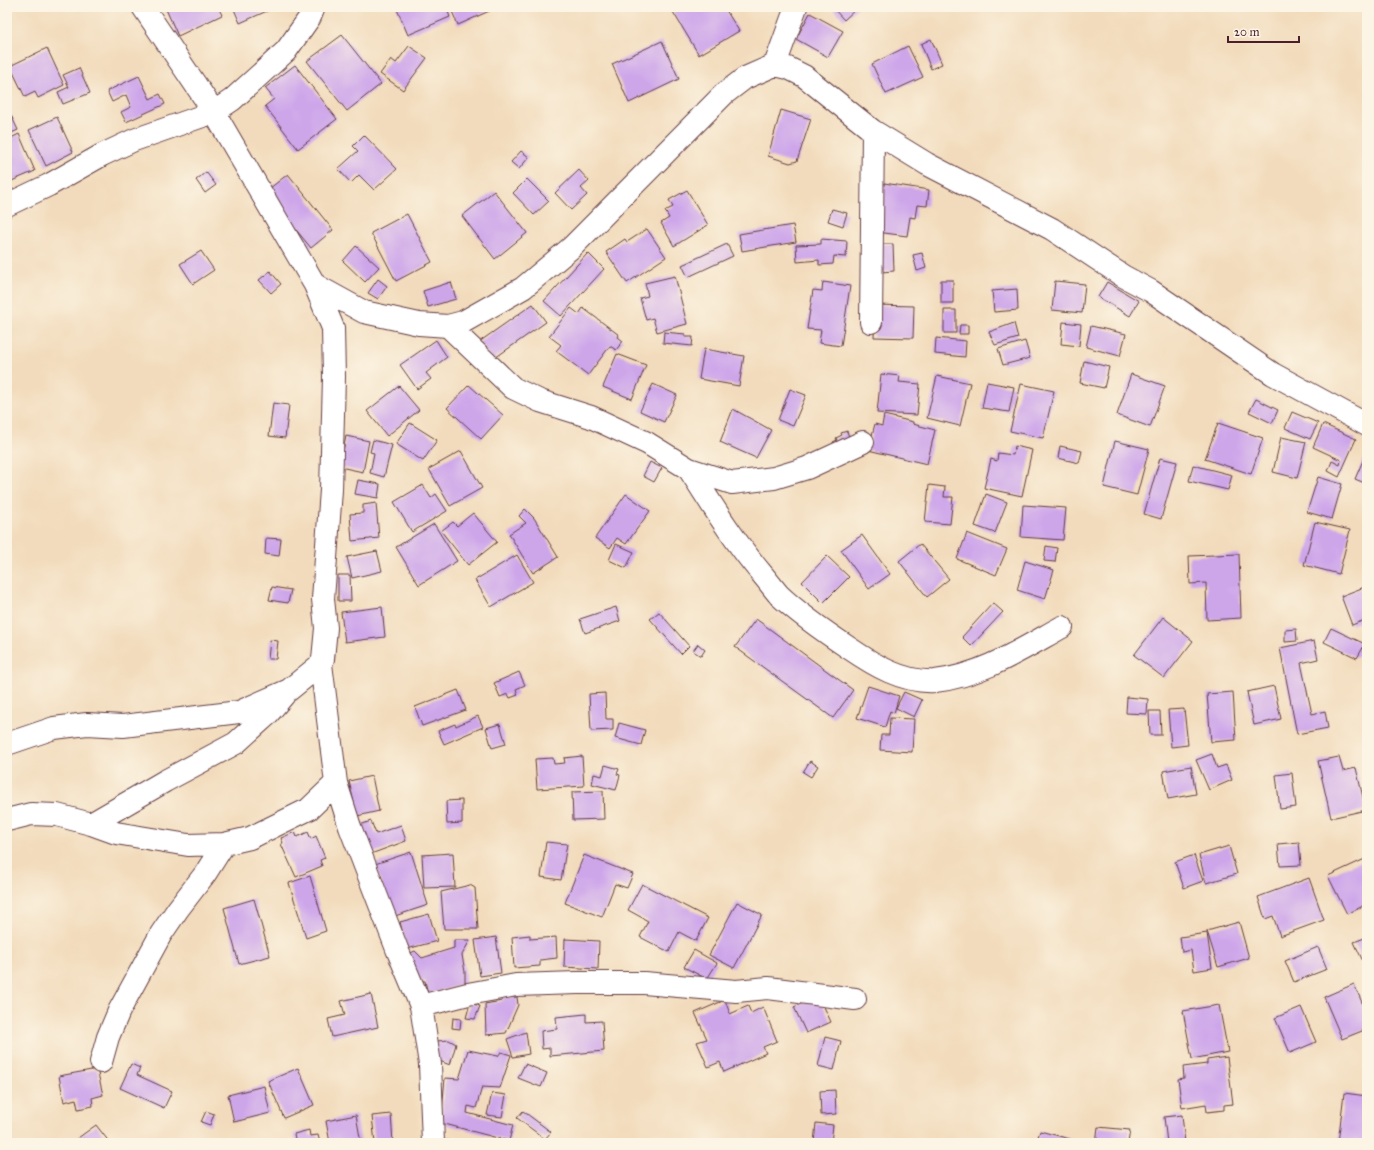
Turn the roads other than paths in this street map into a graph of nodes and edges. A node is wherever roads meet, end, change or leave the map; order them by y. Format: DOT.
graph roads {
  1 [pos="143,7"];
  2 [pos="314,7"];
  3 [pos="796,7"];
  4 [pos="775,65"];
  5 [pos="214,112"];
  6 [pos="873,131"];
  7 [pos="7,205"];
  8 [pos="315,285"];
  9 [pos="871,322"];
  10 [pos="448,326"];
  11 [pos="1367,425"];
  12 [pos="863,442"];
  13 [pos="690,469"];
  14 [pos="1062,627"];
  15 [pos="321,664"];
  16 [pos="289,690"];
  17 [pos="7,744"];
  18 [pos="336,782"];
  19 [pos="7,820"];
  20 [pos="91,824"];
  21 [pos="224,844"];
  22 [pos="855,999"];
  23 [pos="421,1006"];
  24 [pos="101,1062"];
  25 [pos="433,1143"];
  1 -- 5 [label="street"];
  2 -- 5 [label="street"];
  3 -- 4 [label="street"];
  4 -- 6 [label="street"];
  4 -- 10 [label="street"];
  5 -- 7 [label="street"];
  5 -- 8 [label="street"];
  6 -- 9 [label="street"];
  6 -- 11 [label="street"];
  8 -- 10 [label="street"];
  8 -- 15 [label="street"];
  10 -- 13 [label="street"];
  12 -- 13 [label="street"];
  13 -- 14 [label="street"];
  15 -- 16 [label="street"];
  15 -- 18 [label="street"];
  16 -- 17 [label="street"];
  16 -- 20 [label="street"];
  18 -- 21 [label="street"];
  18 -- 23 [label="street"];
  19 -- 20 [label="street"];
  20 -- 21 [label="street"];
  21 -- 24 [label="street"];
  22 -- 23 [label="street"];
  23 -- 25 [label="street"];
}
